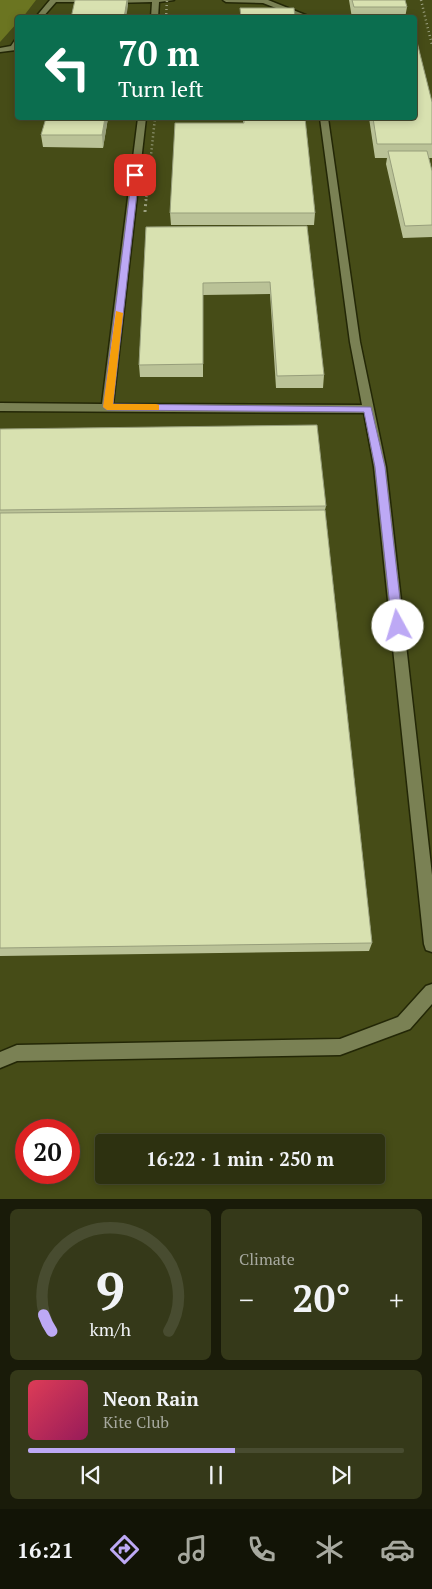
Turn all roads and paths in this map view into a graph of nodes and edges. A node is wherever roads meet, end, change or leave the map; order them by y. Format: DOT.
graph roads {
  1 [pos="55,0"];
  2 [pos="170,0"];
  3 [pos="226,0"];
  4 [pos="156,1"];
  5 [pos="41,15"];
  6 [pos="154,15"];
  7 [pos="302,15"];
  8 [pos="15,46"];
  9 [pos="0,50"];
  10 [pos="142,120"];
  11 [pos="324,120"];
  12 [pos="0,407"];
  13 [pos="107,407"];
  14 [pos="368,409"];
  15 [pos="432,944"];
  16 [pos="432,992"];
  17 [pos="0,1060"];
  1 -- 4 [label="lane"];
  1 -- 5 [label="lane"];
  2 -- 4 [label="lane"];
  3 -- 7 [label="lane"];
  4 -- 6 [label="lane"];
  8 -- 9 [label="lane"];
  10 -- 13 [label="lane"];
  11 -- 14 [label="lane"];
  12 -- 13 [label="lane"];
  13 -- 14 [label="lane"];
  14 -- 15 [label="lane"];
  16 -- 17 [label="lane"];
}
